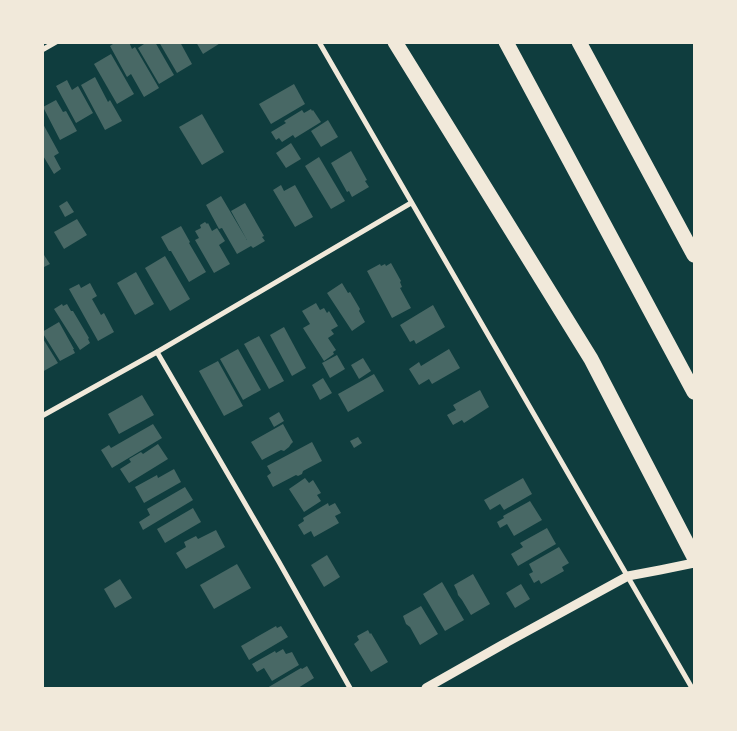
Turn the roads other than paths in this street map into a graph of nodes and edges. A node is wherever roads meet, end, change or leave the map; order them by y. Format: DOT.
graph roads {
  1 [pos="56,42"];
  2 [pos="319,42"];
  3 [pos="395,42"];
  4 [pos="506,42"];
  5 [pos="579,42"];
  6 [pos="42,50"];
  7 [pos="411,203"];
  8 [pos="694,255"];
  9 [pos="157,352"];
  10 [pos="694,392"];
  11 [pos="42,416"];
  12 [pos="694,557"];
  13 [pos="694,563"];
  14 [pos="628,576"];
  15 [pos="350,688"];
  16 [pos="426,688"];
  17 [pos="692,688"];
  1 -- 6 [label="street"];
  2 -- 7 [label="street"];
  3 -- 12 [label="highway"];
  4 -- 10 [label="highway"];
  5 -- 8 [label="highway"];
  7 -- 9 [label="street"];
  7 -- 14 [label="street"];
  9 -- 11 [label="street"];
  9 -- 15 [label="street"];
  13 -- 14 [label="street"];
  14 -- 16 [label="street"];
  14 -- 17 [label="street"];
}
